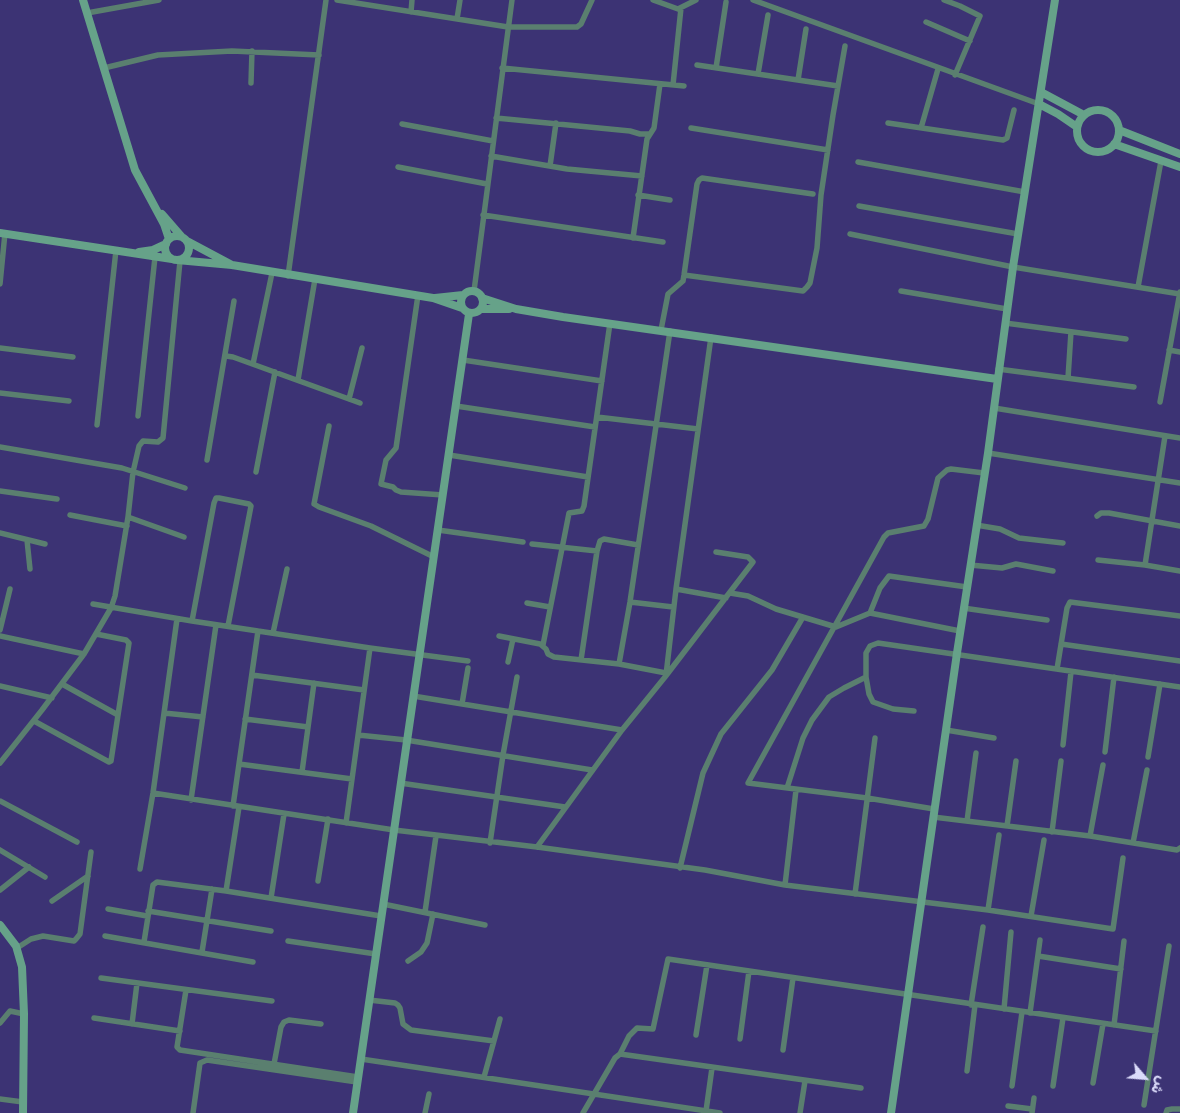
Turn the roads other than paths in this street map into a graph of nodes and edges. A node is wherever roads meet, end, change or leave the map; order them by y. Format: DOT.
graph roads {
  1 [pos="83,0"];
  2 [pos="159,0"];
  3 [pos="326,0"];
  4 [pos="337,0"];
  5 [pos="412,0"];
  6 [pos="460,0"];
  7 [pos="512,0"];
  8 [pos="592,0"];
  9 [pos="653,0"];
  10 [pos="696,0"];
  11 [pos="753,0"];
  12 [pos="944,0"];
  13 [pos="1055,0"];
  14 [pos="133,2"];
  15 [pos="726,2"];
  16 [pos="681,8"];
  17 [pos="411,12"];
  18 [pos="87,13"];
  19 [pos="768,15"];
  20 [pos="457,19"];
  21 [pos="926,22"];
  22 [pos="508,27"];
  23 [pos="806,30"];
  24 [pos="970,41"];
  25 [pos="845,46"];
  26 [pos="252,51"];
  27 [pos="319,55"];
  28 [pos="697,65"];
  29 [pos="104,68"];
  30 [pos="502,68"];
  31 [pos="716,68"];
  32 [pos="938,69"];
  33 [pos="758,74"];
  34 [pos="955,75"];
  35 [pos="798,80"];
  36 [pos="251,83"];
  37 [pos="660,84"];
  38 [pos="673,85"];
  39 [pos="684,86"];
  40 [pos="838,86"];
  41 [pos="1040,92"];
  42 [pos="1039,104"];
  43 [pos="1014,110"];
  44 [pos="1084,115"];
  45 [pos="496,118"];
  46 [pos="888,123"];
  47 [pos="402,124"];
  48 [pos="556,124"];
  49 [pos="1077,127"];
  50 [pos="691,128"];
  51 [pos="921,128"];
  52 [pos="1119,130"];
  53 [pos="650,134"];
  54 [pos="493,141"];
  55 [pos="1114,144"];
  56 [pos="828,150"];
  57 [pos="1180,154"];
  58 [pos="491,156"];
  59 [pos="1162,161"];
  60 [pos="858,162"];
  61 [pos="398,166"];
  62 [pos="550,166"];
  63 [pos="1180,167"];
  64 [pos="642,176"];
  65 [pos="487,184"];
  66 [pos="1025,192"];
  67 [pos="813,194"];
  68 [pos="638,195"];
  69 [pos="670,200"];
  70 [pos="154,205"];
  71 [pos="859,206"];
  72 [pos="483,214"];
  73 [pos="2,233"];
  74 [pos="850,234"];
  75 [pos="1018,234"];
  76 [pos="633,238"];
  77 [pos="185,239"];
  78 [pos="167,242"];
  79 [pos="663,242"];
  80 [pos="116,250"];
  81 [pos="129,253"];
  82 [pos="155,257"];
  83 [pos="176,260"];
  84 [pos="232,266"];
  85 [pos="1013,267"];
  86 [pos="272,273"];
  87 [pos="288,276"];
  88 [pos="684,276"];
  89 [pos="316,279"];
  90 [pos="0,284"];
  91 [pos="1138,287"];
  92 [pos="474,291"];
  93 [pos="901,291"];
  94 [pos="1180,292"];
  95 [pos="418,295"];
  96 [pos="463,295"];
  97 [pos="433,298"];
  98 [pos="482,298"];
  99 [pos="234,301"];
  100 [pos="462,308"];
  101 [pos="481,309"];
  102 [pos="516,309"];
  103 [pos="1007,309"];
  104 [pos="470,314"];
  105 [pos="610,323"];
  106 [pos="1005,323"];
  107 [pos="661,330"];
  108 [pos="670,331"];
  109 [pos="1071,332"];
  110 [pos="711,338"];
  111 [pos="1126,339"];
  112 [pos="0,348"];
  113 [pos="362,348"];
  114 [pos="1169,350"];
  115 [pos="1180,352"];
  116 [pos="226,356"];
  117 [pos="73,357"];
  118 [pos="463,360"];
  119 [pos="253,364"];
  120 [pos="998,369"];
  121 [pos="275,372"];
  122 [pos="1068,378"];
  123 [pos="997,379"];
  124 [pos="298,380"];
  125 [pos="602,380"];
  126 [pos="1134,387"];
  127 [pos="0,393"];
  128 [pos="349,399"];
  129 [pos="69,401"];
  130 [pos="1160,402"];
  131 [pos="360,403"];
  132 [pos="456,406"];
  133 [pos="994,408"];
  134 [pos="138,416"];
  135 [pos="597,417"];
  136 [pos="656,424"];
  137 [pos="97,425"];
  138 [pos="330,426"];
  139 [pos="595,427"];
  140 [pos="698,429"];
  141 [pos="1165,436"];
  142 [pos="1180,438"];
  143 [pos="0,447"];
  144 [pos="988,452"];
  145 [pos="449,455"];
  146 [pos="207,460"];
  147 [pos="133,472"];
  148 [pos="256,472"];
  149 [pos="984,472"];
  150 [pos="588,477"];
  151 [pos="1158,480"];
  152 [pos="1180,483"];
  153 [pos="185,488"];
  154 [pos="0,491"];
  155 [pos="443,495"];
  156 [pos="57,499"];
  157 [pos="70,515"];
  158 [pos="1097,516"];
  159 [pos="128,517"];
  160 [pos="1152,521"];
  161 [pos="976,525"];
  162 [pos="126,526"];
  163 [pos="1180,526"];
  164 [pos="438,530"];
  165 [pos="0,533"];
  166 [pos="184,537"];
  167 [pos="28,540"];
  168 [pos="524,542"];
  169 [pos="44,544"];
  170 [pos="532,544"];
  171 [pos="1063,544"];
  172 [pos="638,545"];
  173 [pos="562,548"];
  174 [pos="597,551"];
  175 [pos="716,552"];
  176 [pos="434,556"];
  177 [pos="1098,560"];
  178 [pos="970,565"];
  179 [pos="1145,565"];
  180 [pos="30,569"];
  181 [pos="287,569"];
  182 [pos="1053,570"];
  183 [pos="1180,571"];
  184 [pos="967,587"];
  185 [pos="10,589"];
  186 [pos="676,589"];
  187 [pos="728,595"];
  188 [pos="630,602"];
  189 [pos="527,603"];
  190 [pos="93,604"];
  191 [pos="550,607"];
  192 [pos="673,607"];
  193 [pos="111,608"];
  194 [pos="963,608"];
  195 [pos="870,613"];
  196 [pos="1180,616"];
  197 [pos="803,617"];
  198 [pos="177,618"];
  199 [pos="1047,620"];
  200 [pos="192,621"];
  201 [pos="216,625"];
  202 [pos="228,626"];
  203 [pos="836,627"];
  204 [pos="0,630"];
  205 [pos="258,631"];
  206 [pos="960,631"];
  207 [pos="273,633"];
  208 [pos="96,634"];
  209 [pos="0,636"];
  210 [pos="499,636"];
  211 [pos="513,639"];
  212 [pos="1061,644"];
  213 [pos="543,646"];
  214 [pos="370,648"];
  215 [pos="957,653"];
  216 [pos="84,654"];
  217 [pos="420,655"];
  218 [pos="581,660"];
  219 [pos="468,661"];
  220 [pos="1180,661"];
  221 [pos="508,662"];
  222 [pos="619,664"];
  223 [pos="468,668"];
  224 [pos="1057,669"];
  225 [pos="1071,672"];
  226 [pos="252,675"];
  227 [pos="666,675"];
  228 [pos="517,677"];
  229 [pos="866,677"];
  230 [pos="1114,677"];
  231 [pos="314,683"];
  232 [pos="62,684"];
  233 [pos="1160,684"];
  234 [pos="0,686"];
  235 [pos="1180,686"];
  236 [pos="364,690"];
  237 [pos="413,696"];
  238 [pos="52,698"];
  239 [pos="462,704"];
  240 [pos="510,712"];
  241 [pos="914,712"];
  242 [pos="164,713"];
  243 [pos="118,715"];
  244 [pos="203,717"];
  245 [pos="245,719"];
  246 [pos="34,721"];
  247 [pos="308,728"];
  248 [pos="622,730"];
  249 [pos="946,730"];
  250 [pos="358,735"];
  251 [pos="875,738"];
  252 [pos="994,738"];
  253 [pos="406,740"];
  254 [pos="1063,745"];
  255 [pos="1105,752"];
  256 [pos="976,754"];
  257 [pos="503,755"];
  258 [pos="1148,757"];
  259 [pos="1016,761"];
  260 [pos="1061,761"];
  261 [pos="0,763"];
  262 [pos="239,764"];
  263 [pos="1103,765"];
  264 [pos="592,770"];
  265 [pos="1147,770"];
  266 [pos="302,772"];
  267 [pos="352,779"];
  268 [pos="400,783"];
  269 [pos="787,788"];
  270 [pos="796,790"];
  271 [pos="153,793"];
  272 [pos="497,797"];
  273 [pos="867,798"];
  274 [pos="0,800"];
  275 [pos="191,800"];
  276 [pos="236,807"];
  277 [pos="565,807"];
  278 [pos="933,813"];
  279 [pos="284,814"];
  280 [pos="328,819"];
  281 [pos="967,821"];
  282 [pos="346,822"];
  283 [pos="1007,826"];
  284 [pos="394,830"];
  285 [pos="1052,832"];
  286 [pos="1000,835"];
  287 [pos="436,836"];
  288 [pos="1090,836"];
  289 [pos="1044,840"];
  290 [pos="77,842"];
  291 [pos="490,843"];
  292 [pos="1133,843"];
  293 [pos="537,847"];
  294 [pos="1180,848"];
  295 [pos="0,850"];
  296 [pos="92,852"];
  297 [pos="1123,858"];
  298 [pos="29,867"];
  299 [pos="680,868"];
  300 [pos="140,869"];
  301 [pos="88,876"];
  302 [pos="45,877"];
  303 [pos="318,881"];
  304 [pos="786,885"];
  305 [pos="212,889"];
  306 [pos="0,890"];
  307 [pos="226,891"];
  308 [pos="855,894"];
  309 [pos="271,898"];
  310 [pos="52,900"];
  311 [pos="920,901"];
  312 [pos="383,904"];
  313 [pos="108,910"];
  314 [pos="988,910"];
  315 [pos="426,912"];
  316 [pos="148,914"];
  317 [pos="433,914"];
  318 [pos="381,916"];
  319 [pos="1031,916"];
  320 [pos="207,921"];
  321 [pos="0,925"];
  322 [pos="485,925"];
  323 [pos="983,927"];
  324 [pos="270,931"];
  325 [pos="1012,932"];
  326 [pos="105,936"];
  327 [pos="1040,940"];
  328 [pos="288,941"];
  329 [pos="1124,941"];
  330 [pos="144,942"];
  331 [pos="1168,946"];
  332 [pos="17,948"];
  333 [pos="202,952"];
  334 [pos="376,954"];
  335 [pos="1038,956"];
  336 [pos="408,961"];
  337 [pos="253,962"];
  338 [pos="707,965"];
  339 [pos="1121,969"];
  340 [pos="749,971"];
  341 [pos="101,978"];
  342 [pos="793,978"];
  343 [pos="137,983"];
  344 [pos="186,990"];
  345 [pos="907,995"];
  346 [pos="369,1000"];
  347 [pos="272,1001"];
  348 [pos="973,1005"];
  349 [pos="1004,1009"];
  350 [pos="1022,1012"];
  351 [pos="1030,1013"];
  352 [pos="24,1014"];
  353 [pos="94,1018"];
  354 [pos="1063,1018"];
  355 [pos="500,1019"];
  356 [pos="0,1023"];
  357 [pos="132,1024"];
  358 [pos="321,1024"];
  359 [pos="1103,1024"];
  360 [pos="1114,1025"];
  361 [pos="180,1031"];
  362 [pos="1156,1031"];
  363 [pos="696,1035"];
  364 [pos="740,1038"];
  365 [pos="494,1041"];
  366 [pos="783,1050"];
  367 [pos="620,1054"];
  368 [pos="361,1059"];
  369 [pos="274,1064"];
  370 [pos="712,1068"];
  371 [pos="967,1071"];
  372 [pos="484,1076"];
  373 [pos="358,1080"];
  374 [pos="805,1081"];
  375 [pos="1093,1083"];
  376 [pos="1012,1086"];
  377 [pos="1053,1086"];
  378 [pos="861,1088"];
  379 [pos="429,1094"];
  380 [pos="595,1094"];
  381 [pos="1034,1098"];
  382 [pos="0,1099"];
  383 [pos="23,1102"];
  384 [pos="1144,1105"];
  385 [pos="1008,1106"];
  386 [pos="1180,1109"];
  387 [pos="706,1111"];
  388 [pos="1032,1111"];
  389 [pos="23,1113"];
  390 [pos="193,1113"];
  391 [pos="352,1113"];
  392 [pos="425,1113"];
  393 [pos="584,1113"];
  394 [pos="720,1113"];
  395 [pos="800,1113"];
  396 [pos="891,1113"];
  397 [pos="1166,1113"];
  1 -- 18 [label="street"];
  2 -- 14 [label="street"];
  3 -- 27 [label="street"];
  4 -- 17 [label="street"];
  5 -- 17 [label="street"];
  6 -- 20 [label="street"];
  7 -- 22 [label="street"];
  8 -- 22 [label="street"];
  9 -- 16 [label="street"];
  10 -- 16 [label="street"];
  11 -- 32 [label="street"];
  12 -- 24 [label="street"];
  13 -- 41 [label="street"];
  14 -- 18 [label="street"];
  15 -- 31 [label="street"];
  16 -- 38 [label="street"];
  17 -- 20 [label="street"];
  18 -- 29 [label="street"];
  19 -- 33 [label="street"];
  20 -- 22 [label="street"];
  21 -- 24 [label="street"];
  22 -- 30 [label="street"];
  23 -- 35 [label="street"];
  24 -- 34 [label="street"];
  25 -- 40 [label="street"];
  26 -- 27 [label="street"];
  26 -- 29 [label="street"];
  26 -- 36 [label="street"];
  27 -- 87 [label="street"];
  28 -- 31 [label="street"];
  29 -- 70 [label="street"];
  30 -- 37 [label="street"];
  30 -- 45 [label="street"];
  31 -- 33 [label="street"];
  32 -- 34 [label="street"];
  32 -- 51 [label="street"];
  33 -- 35 [label="street"];
  34 -- 42 [label="street"];
  35 -- 40 [label="street"];
  37 -- 38 [label="street"];
  37 -- 53 [label="street"];
  38 -- 39 [label="street"];
  40 -- 56 [label="street"];
  41 -- 42 [label="street"];
  41 -- 44 [label="street"];
  42 -- 49 [label="street"];
  42 -- 66 [label="street"];
  43 -- 51 [label="street"];
  44 -- 49 [label="street"];
  44 -- 52 [label="street"];
  45 -- 48 [label="street"];
  45 -- 54 [label="street"];
  46 -- 51 [label="street"];
  47 -- 54 [label="street"];
  48 -- 53 [label="street"];
  48 -- 62 [label="street"];
  49 -- 55 [label="street"];
  50 -- 56 [label="street"];
  52 -- 55 [label="street"];
  52 -- 57 [label="street"];
  53 -- 64 [label="street"];
  54 -- 58 [label="street"];
  55 -- 59 [label="street"];
  56 -- 88 [label="street"];
  58 -- 62 [label="street"];
  58 -- 65 [label="street"];
  59 -- 63 [label="street"];
  59 -- 91 [label="street"];
  60 -- 66 [label="street"];
  61 -- 65 [label="street"];
  62 -- 64 [label="street"];
  64 -- 68 [label="street"];
  65 -- 72 [label="street"];
  66 -- 75 [label="street"];
  67 -- 88 [label="street"];
  68 -- 69 [label="street"];
  68 -- 76 [label="street"];
  70 -- 77 [label="street"];
  70 -- 78 [label="street"];
  71 -- 75 [label="street"];
  72 -- 76 [label="street"];
  72 -- 92 [label="street"];
  73 -- 80 [label="street"];
  73 -- 90 [label="street"];
  74 -- 85 [label="street"];
  75 -- 85 [label="street"];
  76 -- 79 [label="street"];
  77 -- 78 [label="street"];
  77 -- 83 [label="street"];
  77 -- 84 [label="street"];
  78 -- 81 [label="street"];
  78 -- 83 [label="street"];
  80 -- 81 [label="street"];
  80 -- 137 [label="street"];
  81 -- 82 [label="street"];
  82 -- 83 [label="street"];
  82 -- 134 [label="street"];
  83 -- 84 [label="street"];
  83 -- 147 [label="street"];
  84 -- 86 [label="street"];
  85 -- 91 [label="street"];
  85 -- 103 [label="street"];
  86 -- 87 [label="street"];
  86 -- 119 [label="street"];
  87 -- 89 [label="street"];
  88 -- 107 [label="street"];
  89 -- 95 [label="street"];
  89 -- 124 [label="street"];
  91 -- 94 [label="street"];
  92 -- 96 [label="street"];
  92 -- 98 [label="street"];
  93 -- 103 [label="street"];
  94 -- 114 [label="street"];
  95 -- 97 [label="street"];
  95 -- 155 [label="street"];
  96 -- 97 [label="street"];
  96 -- 100 [label="street"];
  97 -- 100 [label="street"];
  98 -- 101 [label="street"];
  98 -- 102 [label="street"];
  99 -- 116 [label="street"];
  100 -- 104 [label="street"];
  101 -- 102 [label="street"];
  101 -- 104 [label="street"];
  102 -- 105 [label="street"];
  103 -- 106 [label="street"];
  104 -- 118 [label="street"];
  105 -- 107 [label="street"];
  105 -- 125 [label="street"];
  106 -- 109 [label="street"];
  106 -- 120 [label="street"];
  107 -- 108 [label="street"];
  108 -- 110 [label="street"];
  108 -- 136 [label="street"];
  109 -- 111 [label="street"];
  109 -- 122 [label="street"];
  110 -- 123 [label="street"];
  110 -- 140 [label="street"];
  112 -- 117 [label="street"];
  113 -- 128 [label="street"];
  114 -- 115 [label="street"];
  114 -- 130 [label="street"];
  116 -- 119 [label="street"];
  116 -- 146 [label="street"];
  118 -- 125 [label="street"];
  118 -- 132 [label="street"];
  119 -- 121 [label="street"];
  120 -- 122 [label="street"];
  120 -- 123 [label="street"];
  121 -- 124 [label="street"];
  121 -- 148 [label="street"];
  122 -- 126 [label="street"];
  123 -- 133 [label="street"];
  124 -- 128 [label="street"];
  125 -- 135 [label="street"];
  127 -- 129 [label="street"];
  128 -- 131 [label="street"];
  132 -- 139 [label="street"];
  132 -- 145 [label="street"];
  133 -- 141 [label="street"];
  133 -- 144 [label="street"];
  135 -- 136 [label="street"];
  135 -- 139 [label="street"];
  136 -- 140 [label="street"];
  136 -- 172 [label="street"];
  138 -- 176 [label="street"];
  139 -- 150 [label="street"];
  140 -- 186 [label="street"];
  141 -- 142 [label="street"];
  141 -- 151 [label="street"];
  143 -- 147 [label="street"];
  144 -- 149 [label="street"];
  144 -- 151 [label="street"];
  145 -- 150 [label="street"];
  145 -- 155 [label="street"];
  147 -- 153 [label="street"];
  147 -- 159 [label="street"];
  149 -- 161 [label="street"];
  149 -- 203 [label="street"];
  150 -- 173 [label="street"];
  151 -- 152 [label="street"];
  151 -- 160 [label="street"];
  154 -- 156 [label="street"];
  155 -- 164 [label="street"];
  157 -- 162 [label="street"];
  158 -- 160 [label="street"];
  159 -- 162 [label="street"];
  159 -- 166 [label="street"];
  160 -- 163 [label="street"];
  160 -- 179 [label="street"];
  161 -- 171 [label="street"];
  161 -- 178 [label="street"];
  162 -- 193 [label="street"];
  164 -- 168 [label="street"];
  164 -- 176 [label="street"];
  165 -- 167 [label="street"];
  167 -- 169 [label="street"];
  167 -- 180 [label="street"];
  170 -- 173 [label="street"];
  172 -- 174 [label="street"];
  172 -- 188 [label="street"];
  173 -- 174 [label="street"];
  173 -- 191 [label="street"];
  174 -- 218 [label="street"];
  175 -- 187 [label="street"];
  176 -- 217 [label="street"];
  177 -- 179 [label="street"];
  178 -- 182 [label="street"];
  178 -- 184 [label="street"];
  179 -- 183 [label="street"];
  181 -- 207 [label="street"];
  184 -- 194 [label="street"];
  184 -- 195 [label="street"];
  185 -- 204 [label="street"];
  186 -- 187 [label="street"];
  186 -- 192 [label="street"];
  187 -- 197 [label="street"];
  187 -- 227 [label="street"];
  188 -- 192 [label="street"];
  188 -- 222 [label="street"];
  189 -- 191 [label="street"];
  190 -- 193 [label="street"];
  191 -- 213 [label="street"];
  192 -- 227 [label="street"];
  193 -- 198 [label="street"];
  193 -- 208 [label="street"];
  194 -- 199 [label="street"];
  194 -- 206 [label="street"];
  195 -- 203 [label="street"];
  195 -- 206 [label="street"];
  196 -- 212 [label="street"];
  197 -- 203 [label="street"];
  197 -- 299 [label="street"];
  198 -- 200 [label="street"];
  198 -- 242 [label="street"];
  200 -- 201 [label="street"];
  200 -- 202 [label="street"];
  201 -- 202 [label="street"];
  201 -- 244 [label="street"];
  202 -- 205 [label="street"];
  203 -- 269 [label="street"];
  205 -- 207 [label="street"];
  205 -- 226 [label="street"];
  206 -- 215 [label="street"];
  207 -- 214 [label="street"];
  208 -- 216 [label="street"];
  208 -- 243 [label="street"];
  209 -- 216 [label="street"];
  210 -- 211 [label="street"];
  211 -- 213 [label="street"];
  211 -- 221 [label="street"];
  212 -- 220 [label="street"];
  212 -- 224 [label="street"];
  213 -- 218 [label="street"];
  214 -- 217 [label="street"];
  214 -- 236 [label="street"];
  215 -- 224 [label="street"];
  215 -- 229 [label="street"];
  215 -- 249 [label="street"];
  216 -- 232 [label="street"];
  217 -- 219 [label="street"];
  217 -- 237 [label="street"];
  218 -- 222 [label="street"];
  222 -- 227 [label="street"];
  223 -- 239 [label="street"];
  224 -- 225 [label="street"];
  225 -- 230 [label="street"];
  225 -- 254 [label="street"];
  226 -- 231 [label="street"];
  226 -- 245 [label="street"];
  227 -- 248 [label="street"];
  228 -- 240 [label="street"];
  229 -- 241 [label="street"];
  229 -- 269 [label="street"];
  230 -- 233 [label="street"];
  230 -- 255 [label="street"];
  231 -- 236 [label="street"];
  231 -- 247 [label="street"];
  232 -- 238 [label="street"];
  232 -- 243 [label="street"];
  233 -- 235 [label="street"];
  233 -- 258 [label="street"];
  234 -- 238 [label="street"];
  236 -- 250 [label="street"];
  237 -- 239 [label="street"];
  237 -- 253 [label="street"];
  238 -- 246 [label="street"];
  239 -- 240 [label="street"];
  240 -- 248 [label="street"];
  240 -- 257 [label="street"];
  242 -- 244 [label="street"];
  242 -- 271 [label="street"];
  243 -- 246 [label="street"];
  244 -- 275 [label="street"];
  245 -- 247 [label="street"];
  245 -- 262 [label="street"];
  246 -- 261 [label="street"];
  247 -- 266 [label="street"];
  248 -- 264 [label="street"];
  249 -- 252 [label="street"];
  249 -- 278 [label="street"];
  250 -- 253 [label="street"];
  250 -- 267 [label="street"];
  251 -- 273 [label="street"];
  253 -- 257 [label="street"];
  253 -- 268 [label="street"];
  256 -- 281 [label="street"];
  257 -- 264 [label="street"];
  257 -- 272 [label="street"];
  259 -- 283 [label="street"];
  260 -- 285 [label="street"];
  262 -- 266 [label="street"];
  262 -- 276 [label="street"];
  263 -- 288 [label="street"];
  264 -- 277 [label="street"];
  265 -- 292 [label="street"];
  266 -- 267 [label="street"];
  267 -- 282 [label="street"];
  268 -- 272 [label="street"];
  268 -- 284 [label="street"];
  269 -- 270 [label="street"];
  270 -- 273 [label="street"];
  270 -- 304 [label="street"];
  271 -- 275 [label="street"];
  271 -- 300 [label="street"];
  272 -- 277 [label="street"];
  272 -- 291 [label="street"];
  273 -- 278 [label="street"];
  273 -- 308 [label="street"];
  274 -- 290 [label="street"];
  275 -- 276 [label="street"];
  276 -- 279 [label="street"];
  276 -- 307 [label="street"];
  277 -- 293 [label="street"];
  278 -- 281 [label="street"];
  278 -- 311 [label="street"];
  279 -- 280 [label="street"];
  279 -- 309 [label="street"];
  280 -- 282 [label="street"];
  280 -- 303 [label="street"];
  281 -- 283 [label="street"];
  282 -- 284 [label="street"];
  283 -- 285 [label="street"];
  284 -- 287 [label="street"];
  284 -- 312 [label="street"];
  285 -- 288 [label="street"];
  286 -- 314 [label="street"];
  287 -- 291 [label="street"];
  287 -- 315 [label="street"];
  288 -- 292 [label="street"];
  289 -- 319 [label="street"];
  291 -- 293 [label="street"];
  292 -- 294 [label="street"];
  293 -- 299 [label="street"];
  295 -- 298 [label="street"];
  296 -- 301 [label="street"];
  297 -- 319 [label="street"];
  298 -- 302 [label="street"];
  298 -- 306 [label="street"];
  299 -- 304 [label="street"];
  301 -- 310 [label="street"];
  301 -- 332 [label="street"];
  304 -- 308 [label="street"];
  305 -- 307 [label="street"];
  305 -- 316 [label="street"];
  305 -- 320 [label="street"];
  307 -- 309 [label="street"];
  308 -- 311 [label="street"];
  309 -- 318 [label="street"];
  311 -- 314 [label="street"];
  311 -- 345 [label="street"];
  312 -- 315 [label="street"];
  312 -- 318 [label="street"];
  313 -- 316 [label="street"];
  314 -- 319 [label="street"];
  315 -- 317 [label="street"];
  316 -- 320 [label="street"];
  316 -- 330 [label="street"];
  317 -- 322 [label="street"];
  317 -- 336 [label="street"];
  318 -- 334 [label="street"];
  320 -- 324 [label="street"];
  320 -- 333 [label="street"];
  321 -- 332 [label="street"];
  323 -- 348 [label="street"];
  325 -- 349 [label="street"];
  326 -- 330 [label="street"];
  327 -- 335 [label="street"];
  328 -- 334 [label="street"];
  329 -- 339 [label="street"];
  330 -- 333 [label="street"];
  331 -- 362 [label="street"];
  332 -- 352 [label="street"];
  333 -- 337 [label="street"];
  334 -- 346 [label="street"];
  335 -- 339 [label="street"];
  335 -- 351 [label="street"];
  338 -- 340 [label="street"];
  338 -- 363 [label="street"];
  338 -- 367 [label="street"];
  339 -- 360 [label="street"];
  340 -- 342 [label="street"];
  340 -- 364 [label="street"];
  341 -- 343 [label="street"];
  342 -- 345 [label="street"];
  342 -- 366 [label="street"];
  343 -- 344 [label="street"];
  343 -- 357 [label="street"];
  344 -- 347 [label="street"];
  344 -- 361 [label="street"];
  345 -- 348 [label="street"];
  345 -- 396 [label="street"];
  346 -- 365 [label="street"];
  346 -- 368 [label="street"];
  348 -- 349 [label="street"];
  348 -- 371 [label="street"];
  349 -- 350 [label="street"];
  350 -- 351 [label="street"];
  350 -- 376 [label="street"];
  351 -- 354 [label="street"];
  352 -- 356 [label="street"];
  352 -- 383 [label="street"];
  353 -- 357 [label="street"];
  354 -- 359 [label="street"];
  354 -- 377 [label="street"];
  355 -- 365 [label="street"];
  357 -- 361 [label="street"];
  358 -- 369 [label="street"];
  359 -- 360 [label="street"];
  359 -- 375 [label="street"];
  360 -- 362 [label="street"];
  361 -- 369 [label="street"];
  362 -- 384 [label="street"];
  365 -- 372 [label="street"];
  367 -- 370 [label="street"];
  367 -- 380 [label="street"];
  368 -- 372 [label="street"];
  368 -- 373 [label="street"];
  369 -- 373 [label="street"];
  370 -- 374 [label="street"];
  370 -- 387 [label="street"];
  372 -- 380 [label="street"];
  373 -- 390 [label="street"];
  373 -- 391 [label="street"];
  374 -- 378 [label="street"];
  374 -- 395 [label="street"];
  379 -- 392 [label="street"];
  380 -- 387 [label="street"];
  380 -- 393 [label="street"];
  381 -- 388 [label="street"];
  382 -- 383 [label="street"];
  383 -- 389 [label="street"];
  385 -- 388 [label="street"];
  386 -- 397 [label="street"];
  387 -- 394 [label="street"];
}
